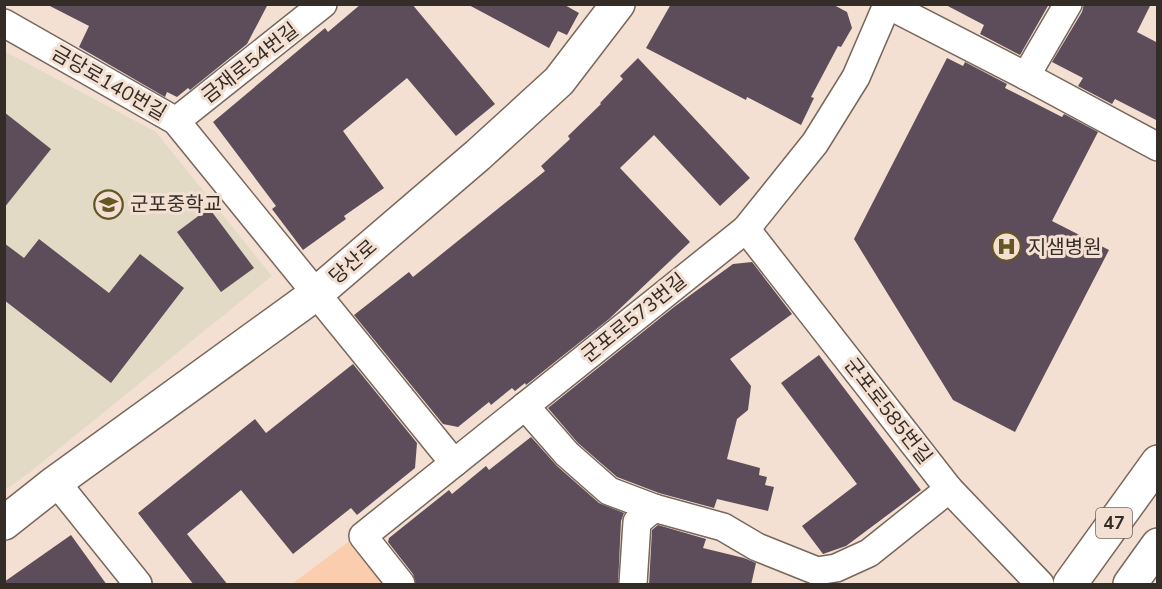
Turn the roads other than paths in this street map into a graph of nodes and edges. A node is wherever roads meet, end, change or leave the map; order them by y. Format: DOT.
graph roads {
  1 [pos="323,4"];
  2 [pos="618,4"];
  3 [pos="1068,4"];
  4 [pos="886,5"];
  5 [pos="4,23"];
  6 [pos="1026,75"];
  7 [pos="176,121"];
  8 [pos="1158,147"];
  9 [pos="746,229"];
  10 [pos="317,293"];
  11 [pos="525,406"];
  12 [pos="1158,462"];
  13 [pos="454,463"];
  14 [pos="56,482"];
  15 [pos="949,489"];
  16 [pos="654,508"];
  17 [pos="4,523"];
  18 [pos="1158,545"];
  19 [pos="138,585"];
  20 [pos="401,585"];
  21 [pos="633,585"];
  22 [pos="1040,585"];
  23 [pos="1070,585"];
  24 [pos="1130,585"];
  1 -- 7 [label="street, 금재로54번길"];
  2 -- 10 [label="street, 당산로"];
  3 -- 6 [label="street"];
  4 -- 6 [label="street"];
  4 -- 9 [label="street, 군포로573번길"];
  5 -- 7 [label="street, 금당로140번길"];
  6 -- 8 [label="street"];
  7 -- 10 [label="street, 금당로140번길"];
  9 -- 11 [label="street, 군포로573번길"];
  9 -- 15 [label="street, 군포로585번길"];
  10 -- 13 [label="street, 금당로140번길"];
  10 -- 14 [label="street, 당산로"];
  11 -- 13 [label="street, 군포로573번길"];
  11 -- 16 [label="street"];
  12 -- 23 [label="street, 47"];
  13 -- 20 [label="street, 군포로573번길"];
  14 -- 17 [label="street, 당산로"];
  14 -- 19 [label="street"];
  15 -- 16 [label="street"];
  15 -- 22 [label="street, 군포로585번길"];
  16 -- 21 [label="street"];
  18 -- 24 [label="street, 47"];
}
